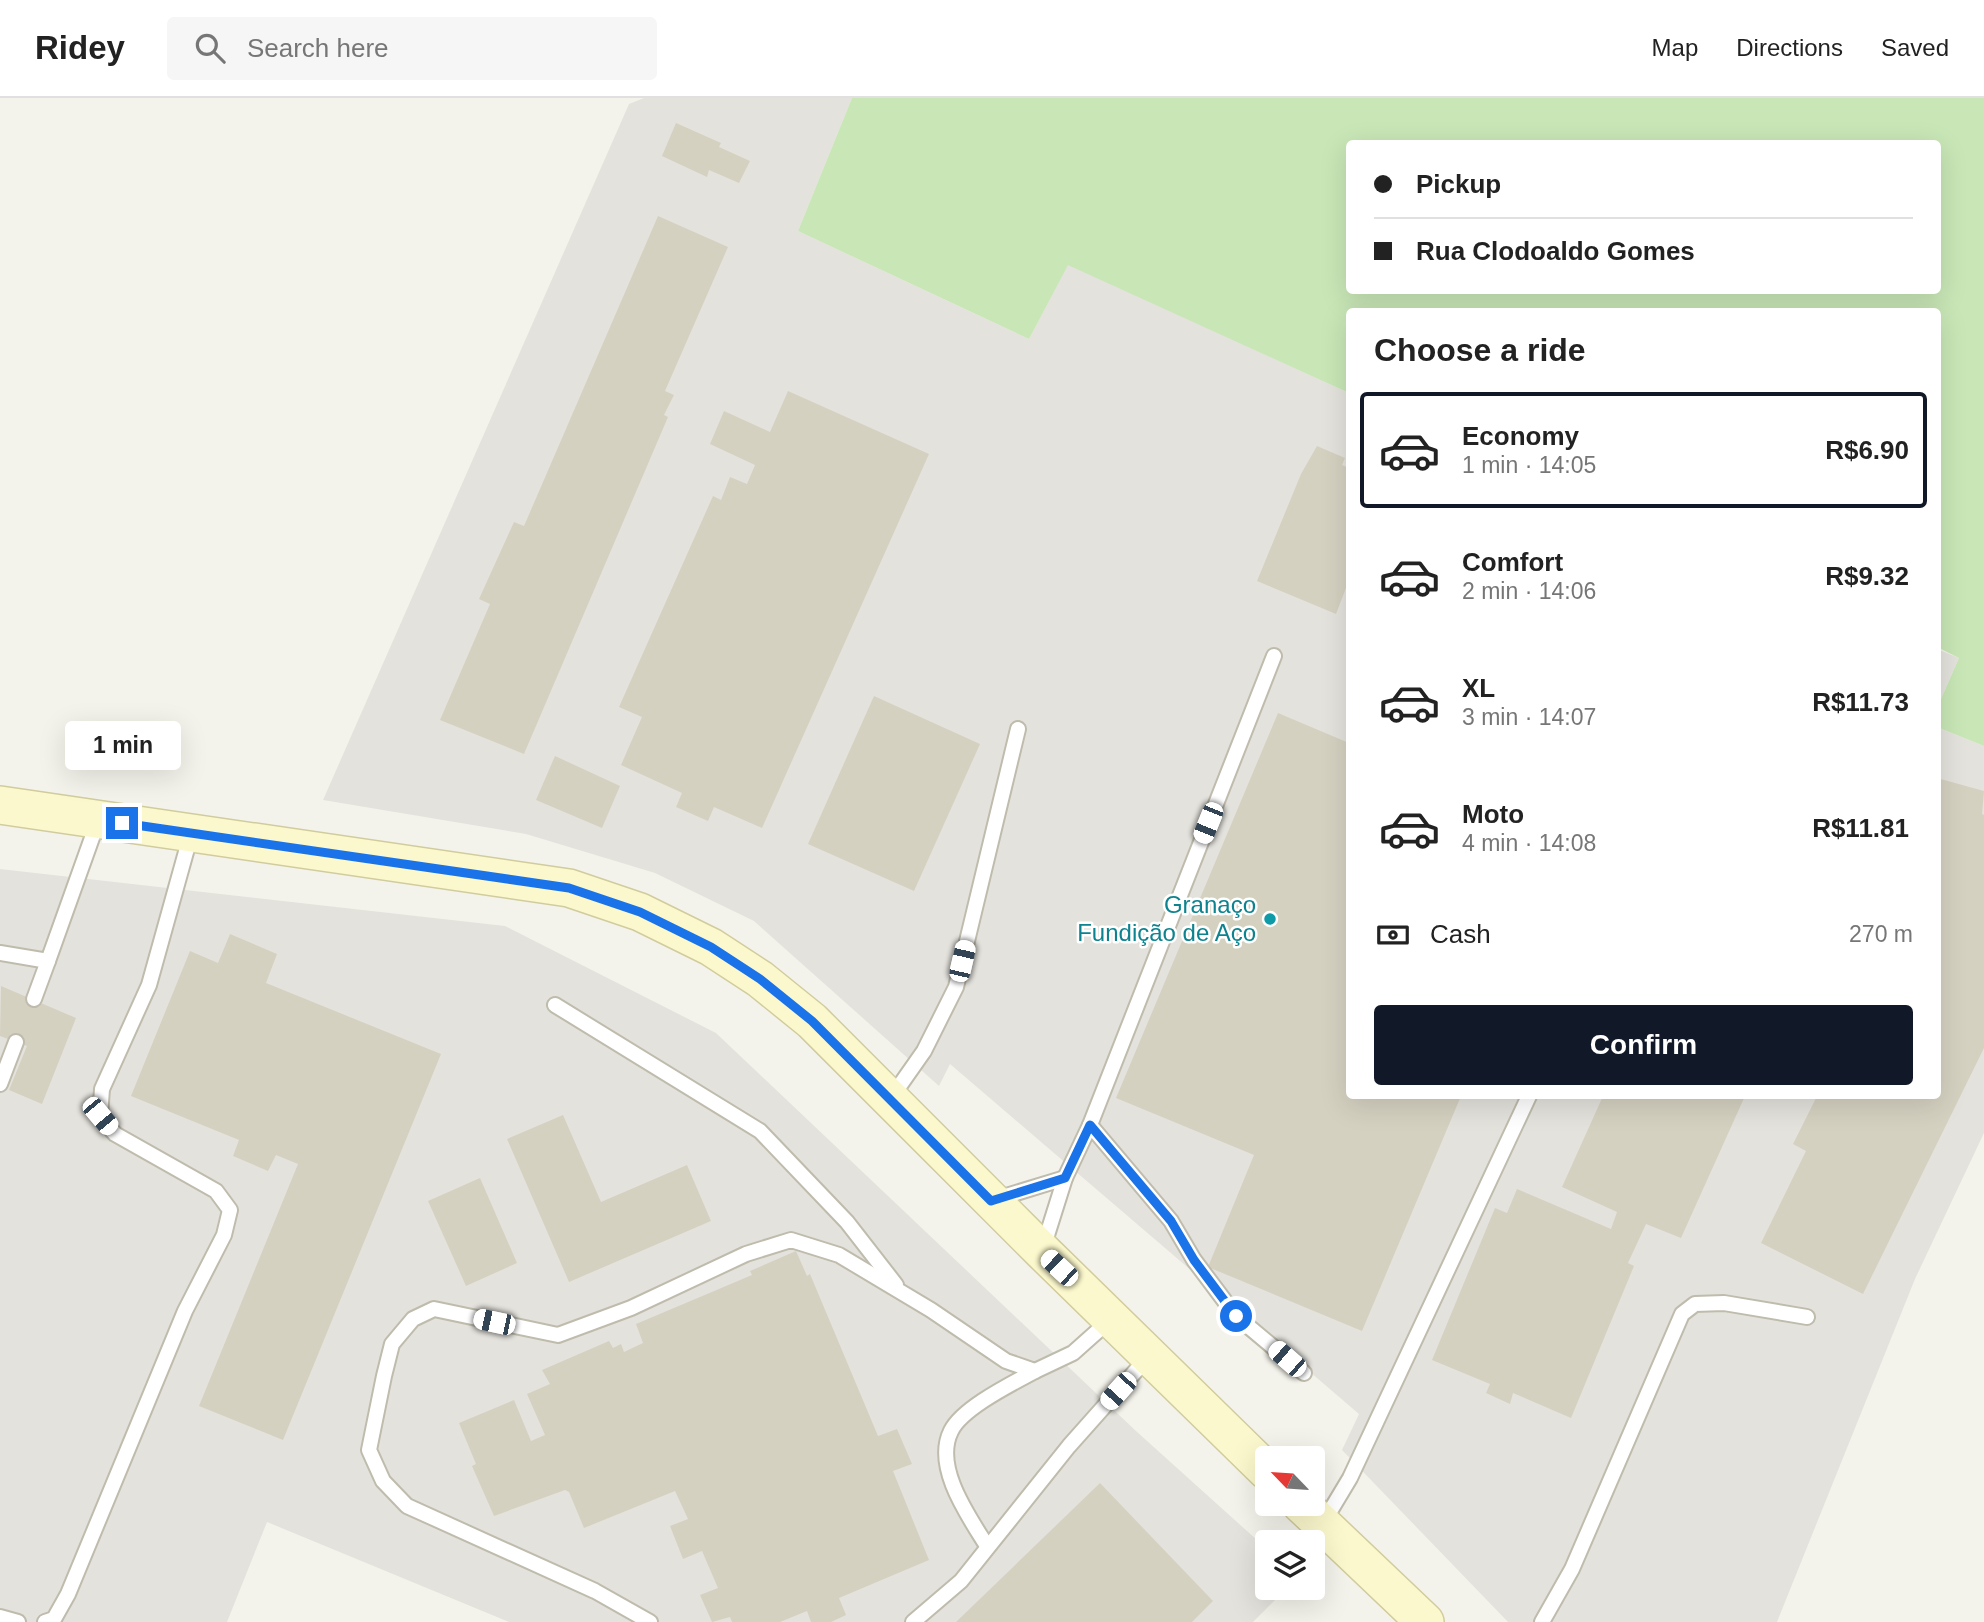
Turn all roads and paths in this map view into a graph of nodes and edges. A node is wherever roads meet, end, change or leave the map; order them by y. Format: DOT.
graph roads {
  1 [pos="1274,656"];
  2 [pos="1018,729"];
  3 [pos="0,806"];
  4 [pos="99,820"];
  5 [pos="191,833"];
  6 [pos="0,953"];
  7 [pos="48,961"];
  8 [pos="34,999"];
  9 [pos="555,1005"];
  10 [pos="16,1042"];
  11 [pos="0,1084"];
  12 [pos="1529,1099"];
  13 [pos="891,1100"];
  14 [pos="1090,1125"];
  15 [pos="1065,1178"];
  16 [pos="991,1201"];
  17 [pos="1042,1251"];
  18 [pos="901,1292"];
  19 [pos="1807,1317"];
  20 [pos="1112,1318"];
  21 [pos="1150,1355"];
  22 [pos="1035,1371"];
  23 [pos="1304,1373"];
  24 [pos="1255,1459"];
  25 [pos="1325,1501"];
  26 [pos="1313,1516"];
  27 [pos="987,1546"];
  28 [pos="0,1617"];
  29 [pos="18,1622"];
  30 [pos="45,1622"];
  31 [pos="650,1622"];
  32 [pos="913,1622"];
  33 [pos="1425,1622"];
  34 [pos="1542,1622"];
  1 -- 14 [label="lane"];
  2 -- 13 [label="lane"];
  3 -- 4 [label="main road"];
  4 -- 5 [label="main road"];
  4 -- 7 [label="lane"];
  5 -- 13 [label="main road"];
  5 -- 30 [label="lane"];
  6 -- 7 [label="lane"];
  7 -- 8 [label="lane"];
  9 -- 18 [label="lane"];
  10 -- 11 [label="lane"];
  12 -- 25 [label="lane"];
  13 -- 16 [label="main road"];
  14 -- 15 [label="lane"];
  14 -- 23 [label="lane"];
  15 -- 16 [label="lane"];
  15 -- 17 [label="lane"];
  16 -- 17 [label="main road"];
  17 -- 20 [label="main road"];
  18 -- 22 [label="lane"];
  18 -- 31 [label="lane"];
  19 -- 34 [label="lane"];
  20 -- 21 [label="main road"];
  20 -- 22 [label="lane"];
  21 -- 24 [label="main road"];
  21 -- 27 [label="lane"];
  22 -- 27 [label="lane"];
  26 -- 33 [label="main road"];
  27 -- 32 [label="lane"];
  28 -- 29 [label="lane"];
}
